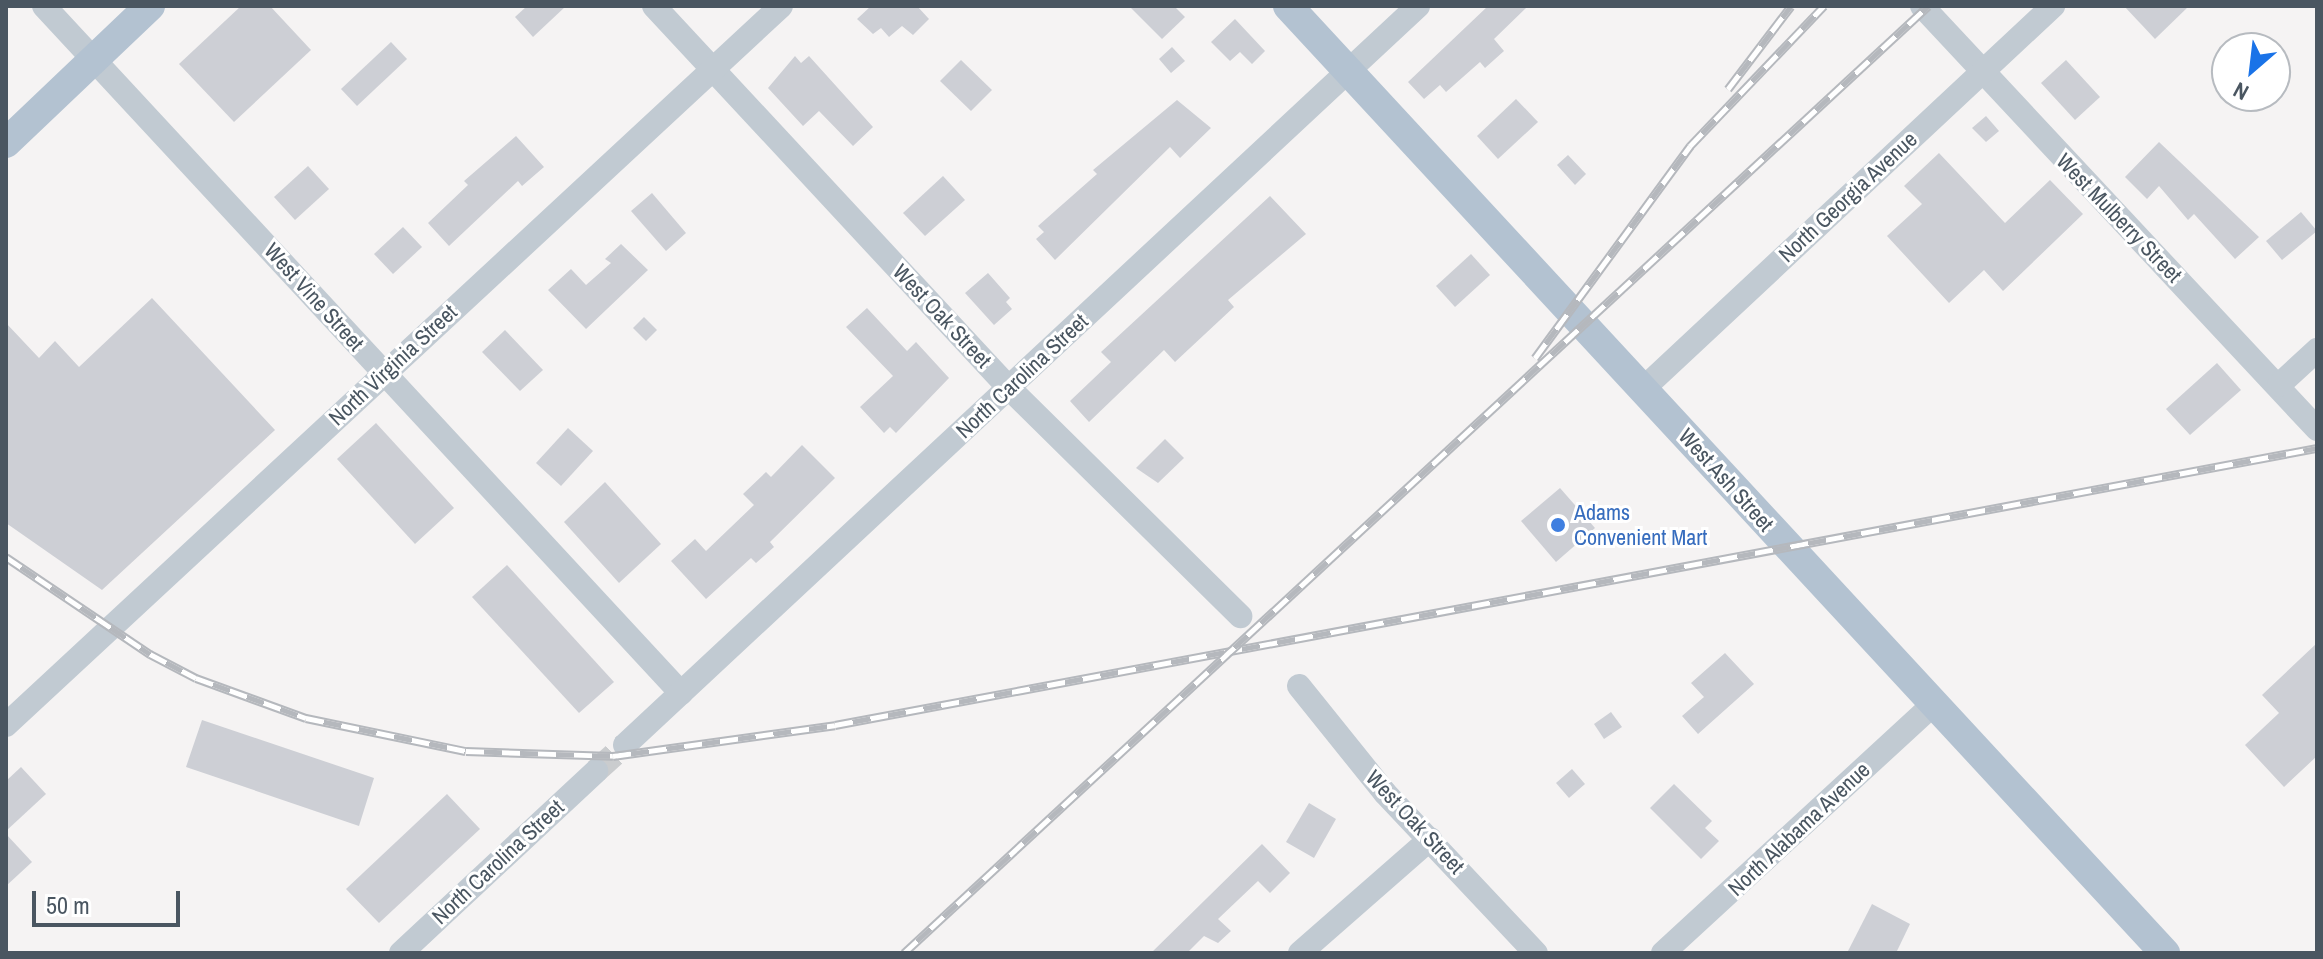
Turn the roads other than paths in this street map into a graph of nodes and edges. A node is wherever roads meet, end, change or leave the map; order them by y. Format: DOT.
graph roads {
  1 [pos="44,6"];
  2 [pos="150,6"];
  3 [pos="654,6"];
  4 [pos="781,6"];
  5 [pos="1288,6"];
  6 [pos="1418,6"];
  7 [pos="1922,6"];
  8 [pos="2053,6"];
  9 [pos="93,59"];
  10 [pos="712,70"];
  11 [pos="1348,72"];
  12 [pos="1980,72"];
  13 [pos="6,143"];
  14 [pos="2317,350"];
  15 [pos="384,375"];
  16 [pos="2279,385"];
  17 [pos="1009,388"];
  18 [pos="1644,388"];
  19 [pos="2317,429"];
  20 [pos="1240,616"];
  21 [pos="1299,686"];
  22 [pos="681,693"];
  23 [pos="1934,704"];
  24 [pos="6,725"];
  25 [pos="625,745"];
  26 [pos="596,771"];
  27 [pos="1430,839"];
  28 [pos="401,953"];
  29 [pos="1300,953"];
  30 [pos="1536,953"];
  31 [pos="1663,953"];
  32 [pos="2165,953"];
  1 -- 9 [label="street, West Vine Street"];
  2 -- 9 [label="main road"];
  3 -- 10 [label="street, West Oak Street"];
  4 -- 10 [label="street, North Virginia Street"];
  5 -- 11 [label="main road, West Ash Street"];
  6 -- 11 [label="street, North Carolina Street"];
  7 -- 12 [label="street, West Mulberry Street"];
  8 -- 12 [label="street, North Georgia Avenue"];
  9 -- 13 [label="main road"];
  9 -- 15 [label="street, West Vine Street"];
  10 -- 15 [label="street, North Virginia Street"];
  10 -- 17 [label="street, West Oak Street"];
  11 -- 17 [label="street, North Carolina Street"];
  11 -- 18 [label="main road, West Ash Street"];
  12 -- 16 [label="street, West Mulberry Street"];
  12 -- 18 [label="street, North Georgia Avenue"];
  14 -- 16 [label="street"];
  15 -- 22 [label="street, West Vine Street"];
  15 -- 24 [label="street, North Virginia Street"];
  16 -- 19 [label="street, West Mulberry Street"];
  17 -- 20 [label="street, West Oak Street"];
  17 -- 22 [label="street, North Carolina Street"];
  18 -- 23 [label="main road, West Ash Street"];
  21 -- 27 [label="street, West Oak Street"];
  22 -- 25 [label="street, North Carolina Street"];
  23 -- 31 [label="street, North Alabama Avenue"];
  23 -- 32 [label="main road, West Ash Street"];
  26 -- 28 [label="street, North Carolina Street"];
  27 -- 29 [label="street"];
  27 -- 30 [label="street, West Oak Street"];
}
